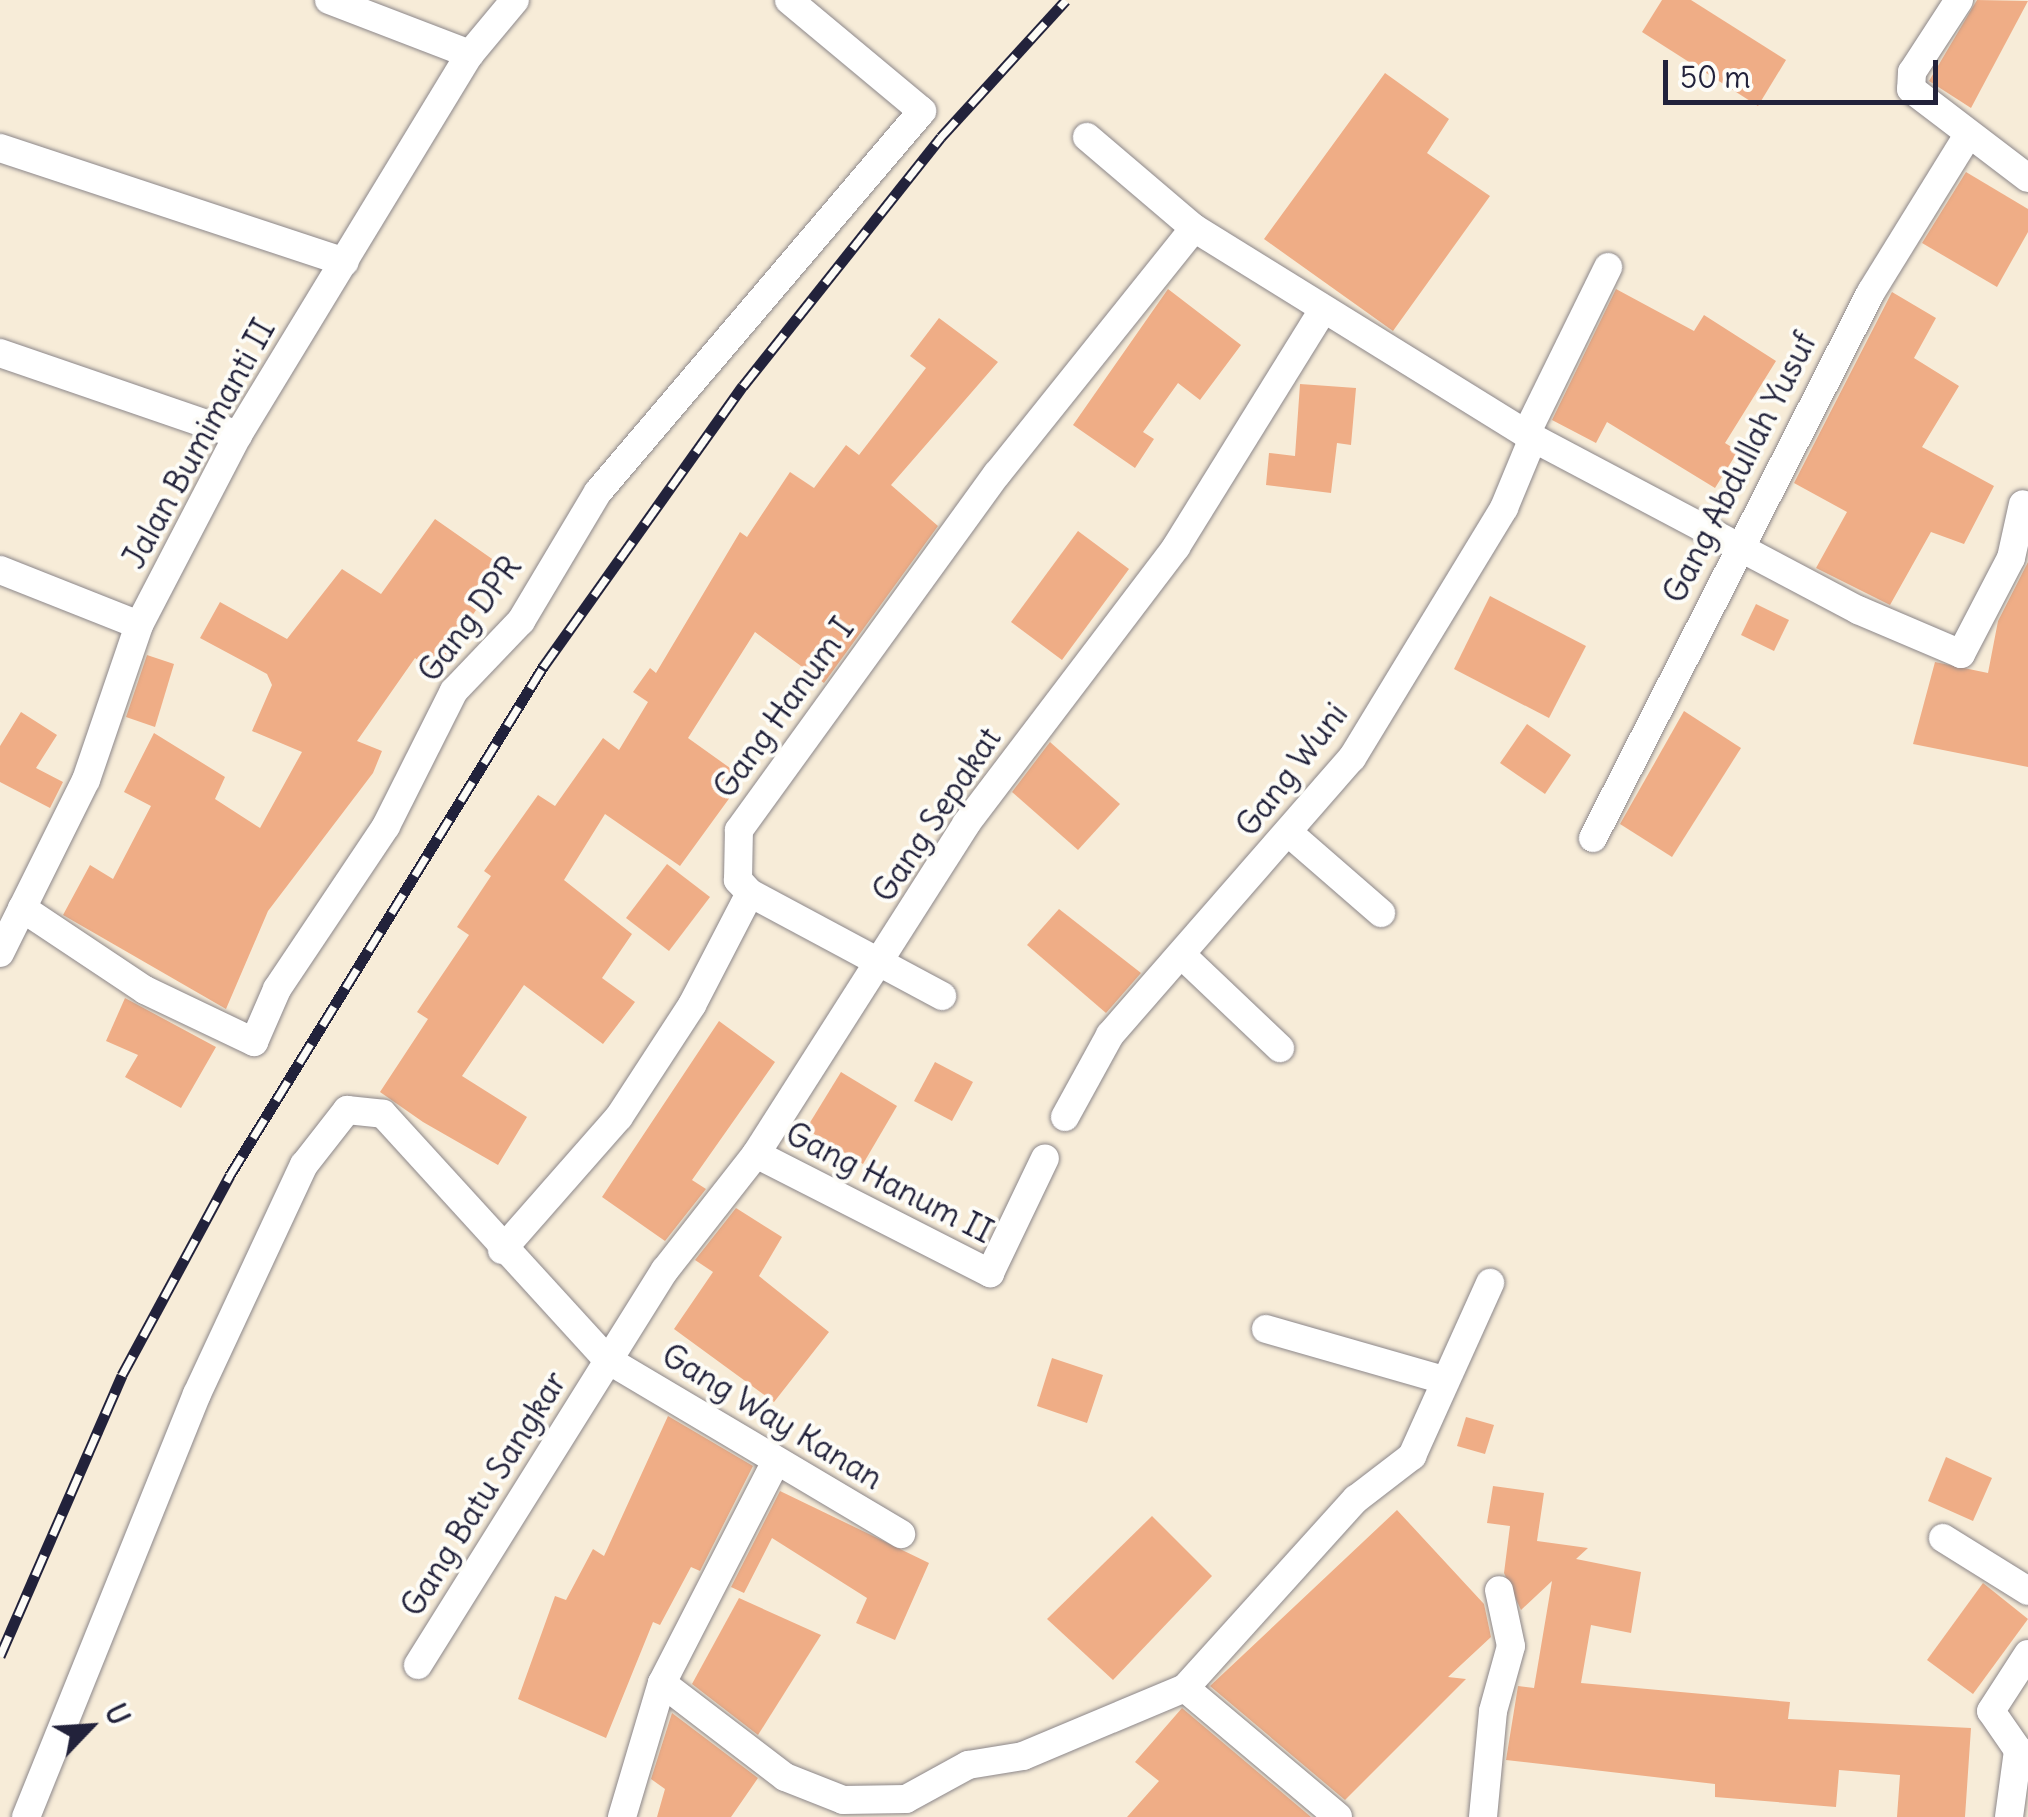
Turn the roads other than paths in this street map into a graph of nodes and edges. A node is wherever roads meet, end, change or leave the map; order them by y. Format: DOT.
graph roads {
  1 [pos="329,0"];
  2 [pos="516,0"];
  3 [pos="789,0"];
  4 [pos="1959,0"];
  5 [pos="470,54"];
  6 [pos="1087,137"];
  7 [pos="1966,138"];
  8 [pos="0,148"];
  9 [pos="2028,178"];
  10 [pos="1194,228"];
  11 [pos="345,262"];
  12 [pos="1608,267"];
  13 [pos="1322,310"];
  14 [pos="0,353"];
  15 [pos="238,435"];
  16 [pos="1530,436"];
  17 [pos="2023,504"];
  18 [pos="1739,543"];
  19 [pos="0,570"];
  20 [pos="139,625"];
  21 [pos="1289,833"];
  22 [pos="1593,838"];
  23 [pos="750,894"];
  24 [pos="22,908"];
  25 [pos="1381,912"];
  26 [pos="0,953"];
  27 [pos="1185,958"];
  28 [pos="878,967"];
  29 [pos="942,996"];
  30 [pos="1280,1048"];
  31 [pos="1065,1117"];
  32 [pos="756,1154"];
  33 [pos="1046,1158"];
  34 [pos="502,1250"];
  35 [pos="1490,1283"];
  36 [pos="1266,1329"];
  37 [pos="608,1360"];
  38 [pos="1444,1380"];
  39 [pos="776,1461"];
  40 [pos="900,1534"];
  41 [pos="1943,1538"];
  42 [pos="1499,1590"];
  43 [pos="2028,1592"];
  44 [pos="2028,1654"];
  45 [pos="418,1665"];
  46 [pos="662,1683"];
  47 [pos="1186,1688"];
  48 [pos="26,1817"];
  49 [pos="622,1817"];
  50 [pos="1338,1817"];
  51 [pos="1482,1817"];
  52 [pos="2008,1817"];
  1 -- 5 [label="street"];
  2 -- 5 [label="street, Jalan Bumimanti II"];
  3 -- 24 [label="street, Gang DPR"];
  4 -- 7 [label="street"];
  5 -- 11 [label="street, Jalan Bumimanti II"];
  6 -- 10 [label="street"];
  7 -- 9 [label="street"];
  7 -- 18 [label="street, Gang Abdullah Yusuf"];
  8 -- 11 [label="street"];
  10 -- 13 [label="street"];
  10 -- 23 [label="street, Gang Hanum I"];
  11 -- 15 [label="street, Jalan Bumimanti II"];
  12 -- 16 [label="street, Gang Wuni"];
  13 -- 16 [label="street"];
  13 -- 28 [label="street, Gang Sepakat"];
  14 -- 15 [label="street"];
  15 -- 20 [label="street, Jalan Bumimanti II"];
  16 -- 18 [label="street"];
  16 -- 21 [label="street, Gang Wuni"];
  17 -- 18 [label="street"];
  18 -- 22 [label="street, Gang Abdullah Yusuf"];
  19 -- 20 [label="street"];
  20 -- 24 [label="street, Jalan Bumimanti II"];
  21 -- 25 [label="street"];
  21 -- 27 [label="street, Gang Wuni"];
  23 -- 28 [label="street"];
  23 -- 34 [label="street"];
  24 -- 26 [label="street, Jalan Bumimanti II"];
  27 -- 30 [label="street"];
  27 -- 31 [label="street, Gang Wuni"];
  28 -- 29 [label="street"];
  28 -- 32 [label="street, Gang Sepakat"];
  32 -- 33 [label="street, Gang Hanum II"];
  32 -- 37 [label="street, Gang Sepakat"];
  34 -- 37 [label="street, Gang Way Kanan"];
  34 -- 48 [label="street, Gang Way Kanan"];
  35 -- 38 [label="street"];
  36 -- 38 [label="street"];
  37 -- 39 [label="street, Gang Way Kanan"];
  37 -- 45 [label="street, Gang Batu Sangkar"];
  38 -- 47 [label="street"];
  39 -- 40 [label="street, Gang Way Kanan"];
  39 -- 46 [label="street"];
  41 -- 43 [label="street"];
  42 -- 51 [label="street"];
  44 -- 52 [label="street"];
  46 -- 47 [label="street"];
  46 -- 49 [label="street"];
  47 -- 50 [label="street"];
}
